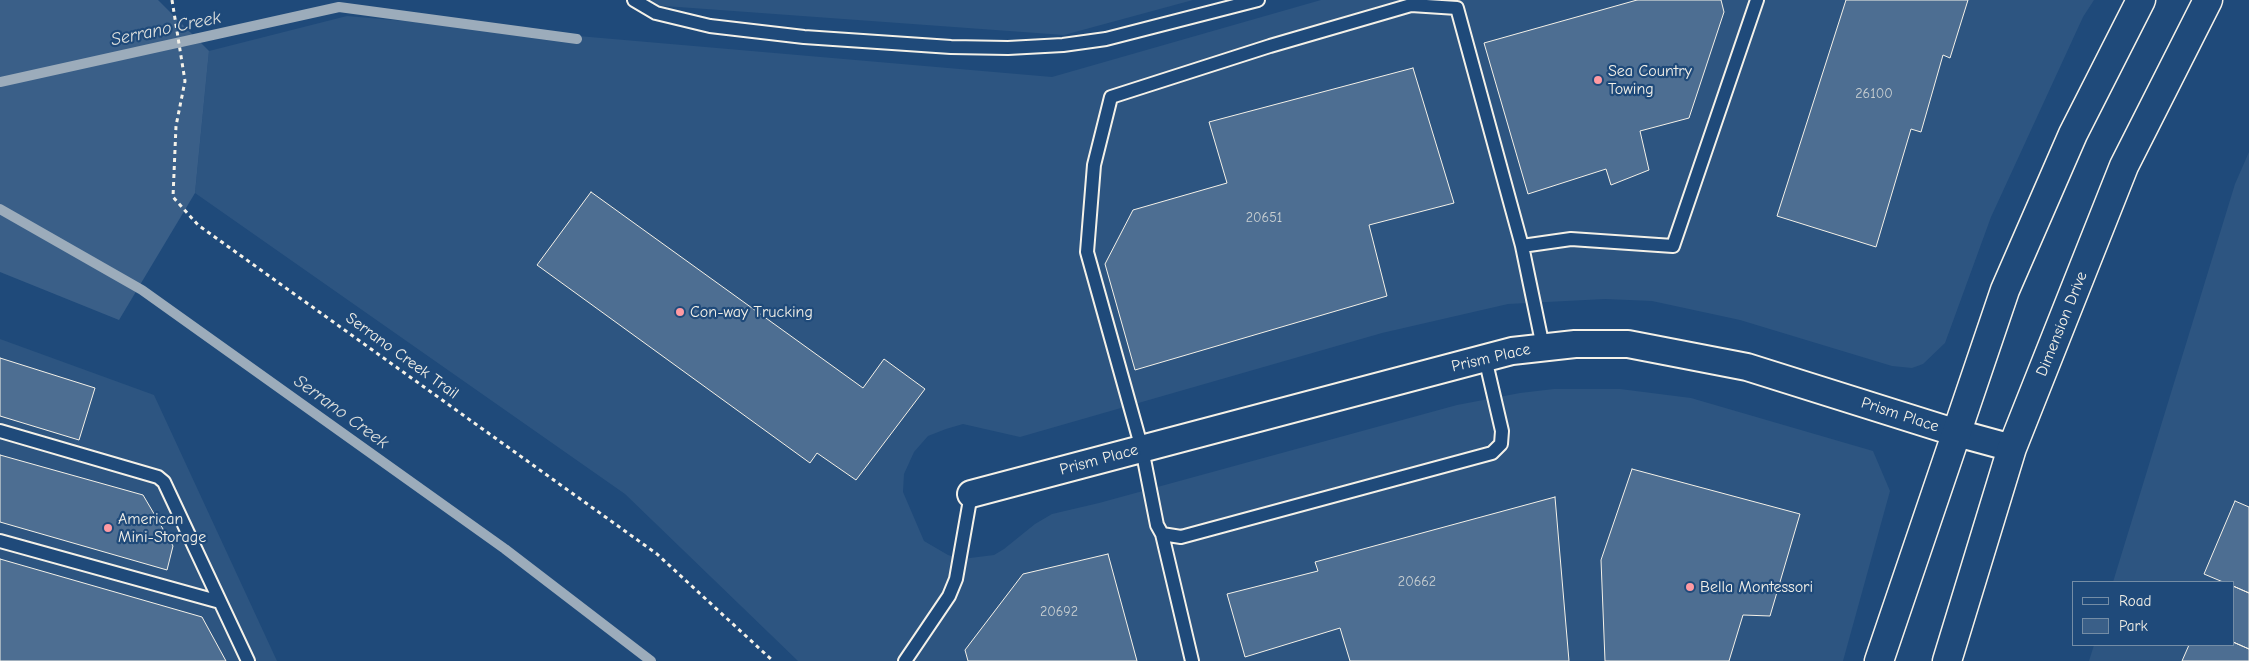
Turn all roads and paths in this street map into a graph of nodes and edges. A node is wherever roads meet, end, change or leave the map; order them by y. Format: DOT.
graph roads {
  1 [pos="173,0"];
  2 [pos="634,0"];
  3 [pos="1258,0"];
  4 [pos="1756,0"];
  5 [pos="2141,0"];
  6 [pos="2208,0"];
  7 [pos="1522,246"];
  8 [pos="1543,347"];
  9 [pos="1484,358"];
  10 [pos="0,431"];
  11 [pos="1957,434"];
  12 [pos="2012,448"];
  13 [pos="1142,449"];
  14 [pos="971,494"];
  15 [pos="1162,534"];
  16 [pos="0,541"];
  17 [pos="220,602"];
  18 [pos="248,661"];
  19 [pos="772,661"];
  20 [pos="905,661"];
  21 [pos="1192,661"];
  22 [pos="1879,661"];
  23 [pos="1947,661"];
  1 -- 19 [label="path, Serrano Creek Trail"];
  2 -- 3 [label="lane"];
  4 -- 7 [label="lane"];
  5 -- 11 [label="main road"];
  6 -- 12 [label="main road, Dimension Drive"];
  7 -- 8 [label="lane"];
  7 -- 13 [label="lane"];
  8 -- 9 [label="street, Prism Place"];
  8 -- 11 [label="street, Prism Place"];
  9 -- 13 [label="street, Prism Place"];
  9 -- 15 [label="lane"];
  10 -- 17 [label="lane"];
  11 -- 12 [label="street, Prism Place"];
  11 -- 22 [label="main road"];
  12 -- 23 [label="main road, Dimension Drive"];
  13 -- 14 [label="street, Prism Place"];
  13 -- 15 [label="lane"];
  14 -- 20 [label="lane"];
  15 -- 21 [label="lane"];
  16 -- 17 [label="lane"];
  17 -- 18 [label="lane"];
}
